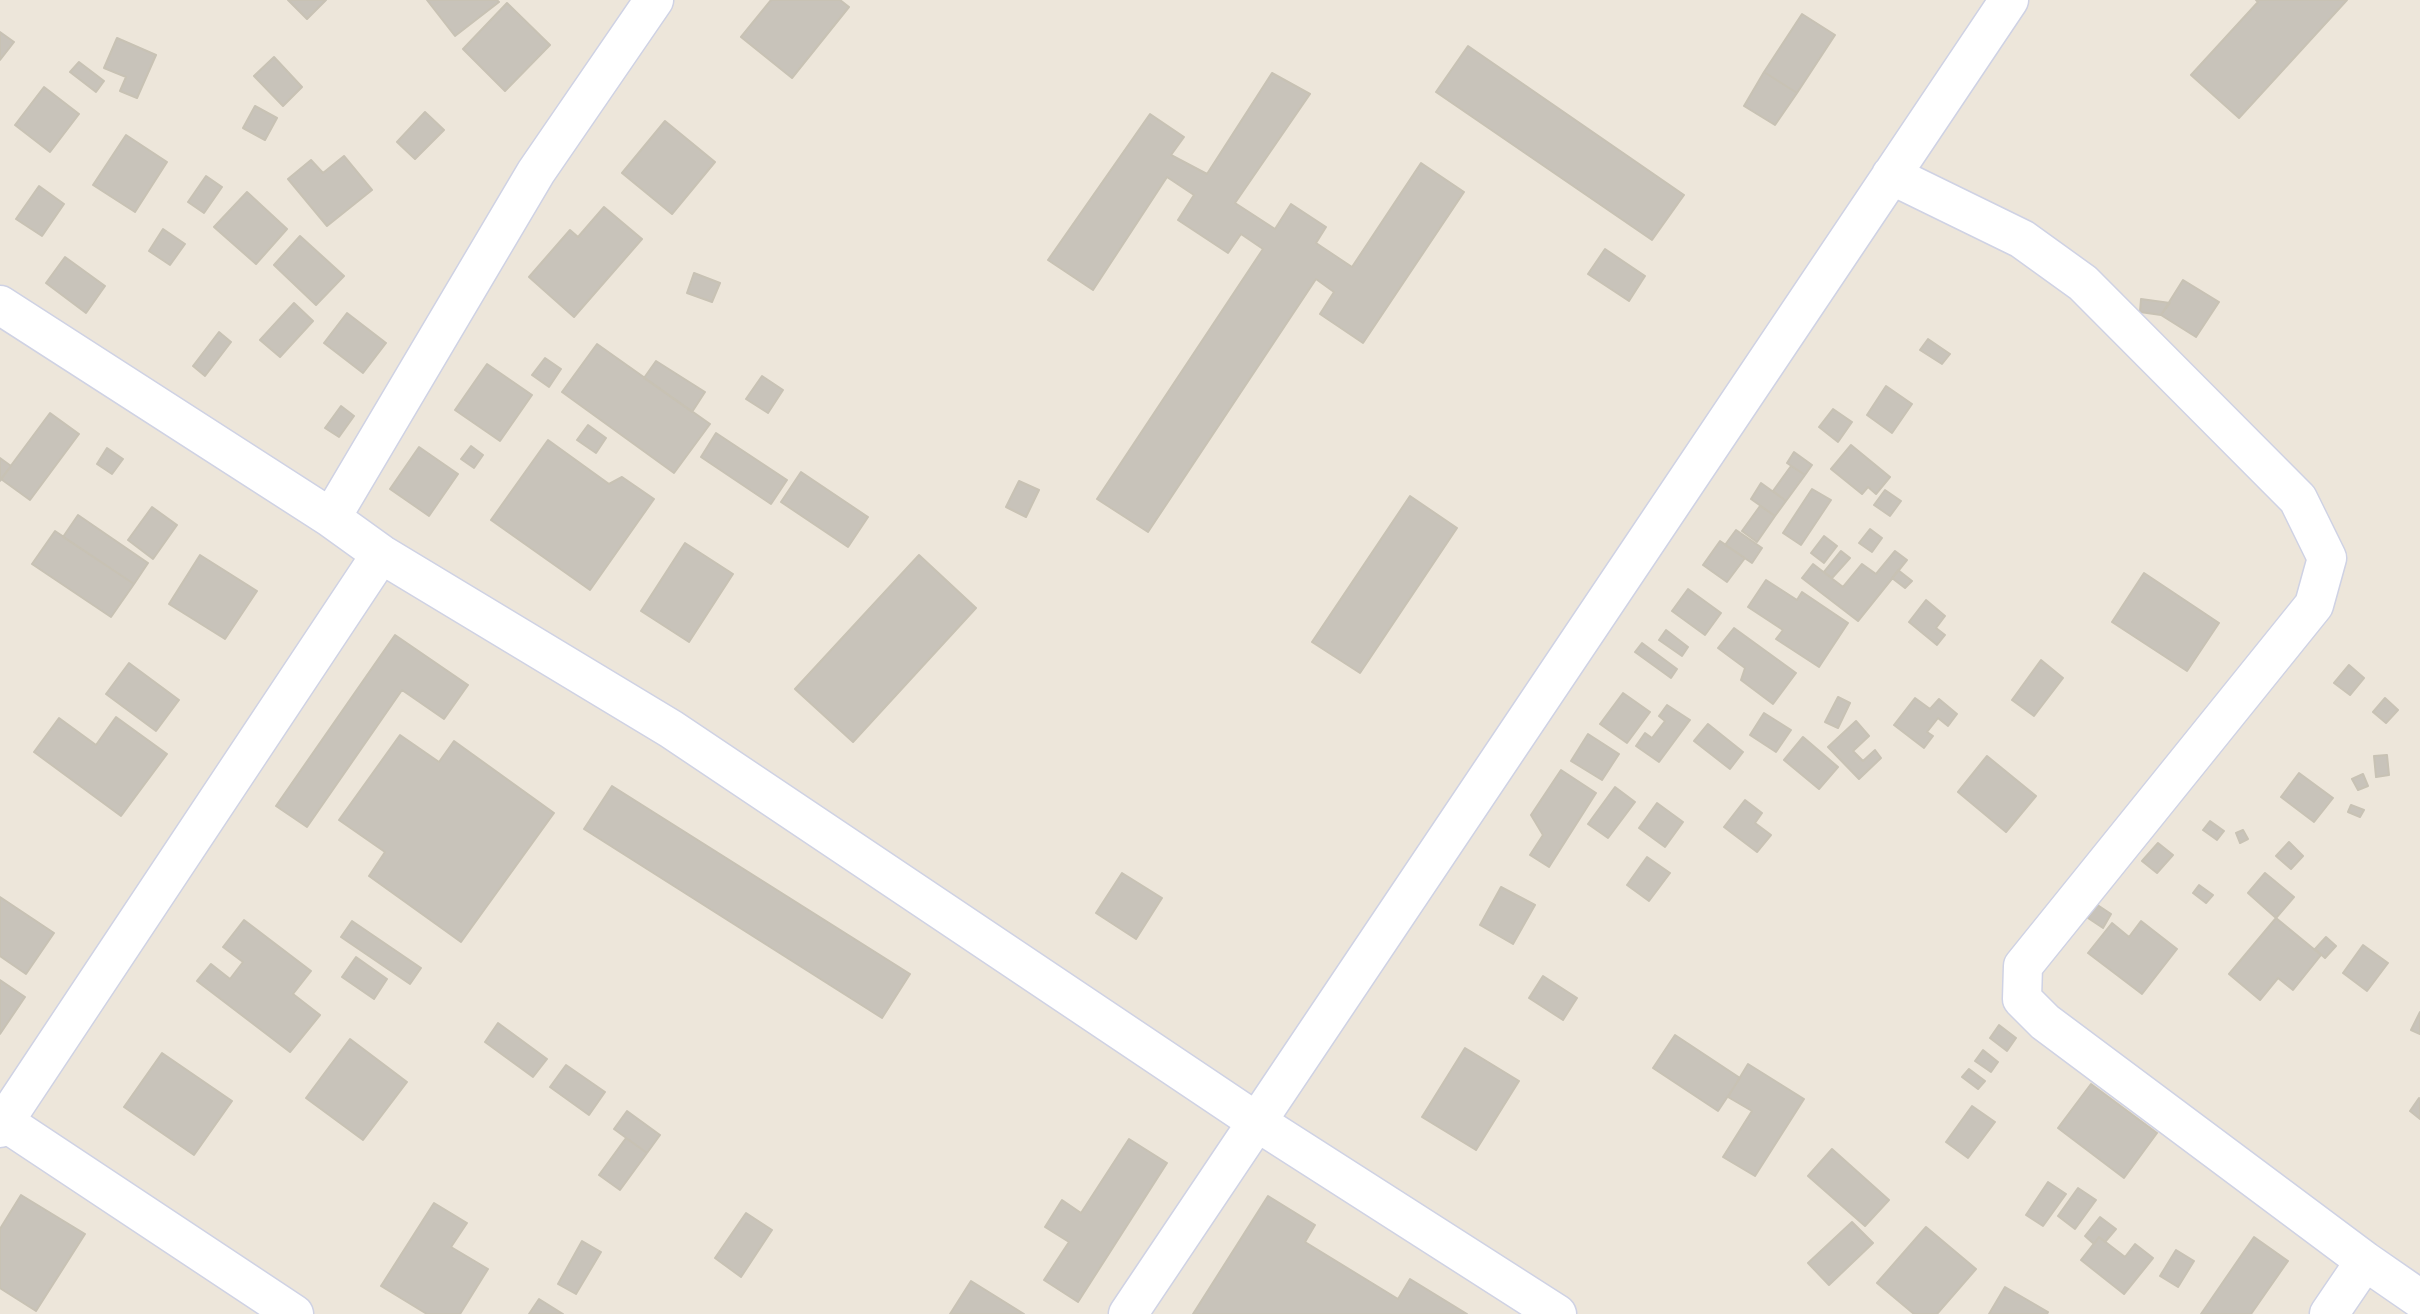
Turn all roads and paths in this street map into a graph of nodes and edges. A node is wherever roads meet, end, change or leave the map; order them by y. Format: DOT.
graph roads {
  1 [pos="2009,0"];
  2 [pos="640,6"];
  3 [pos="1891,175"];
  4 [pos="0,305"];
  5 [pos="331,519"];
  6 [pos="382,554"];
  7 [pos="1257,1122"];
  8 [pos="1,1123"];
  9 [pos="2365,1261"];
  10 [pos="2420,1299"];
  11 [pos="294,1314"];
  12 [pos="1128,1314"];
  13 [pos="1557,1314"];
  14 [pos="2329,1314"];
  1 -- 3 [label="street"];
  2 -- 5 [label="street"];
  3 -- 7 [label="street"];
  3 -- 9 [label="street"];
  4 -- 5 [label="street"];
  5 -- 6 [label="street"];
  6 -- 7 [label="street"];
  6 -- 8 [label="street"];
  7 -- 12 [label="street"];
  7 -- 13 [label="street"];
  8 -- 11 [label="street"];
  9 -- 10 [label="street"];
  9 -- 14 [label="street"];
}
